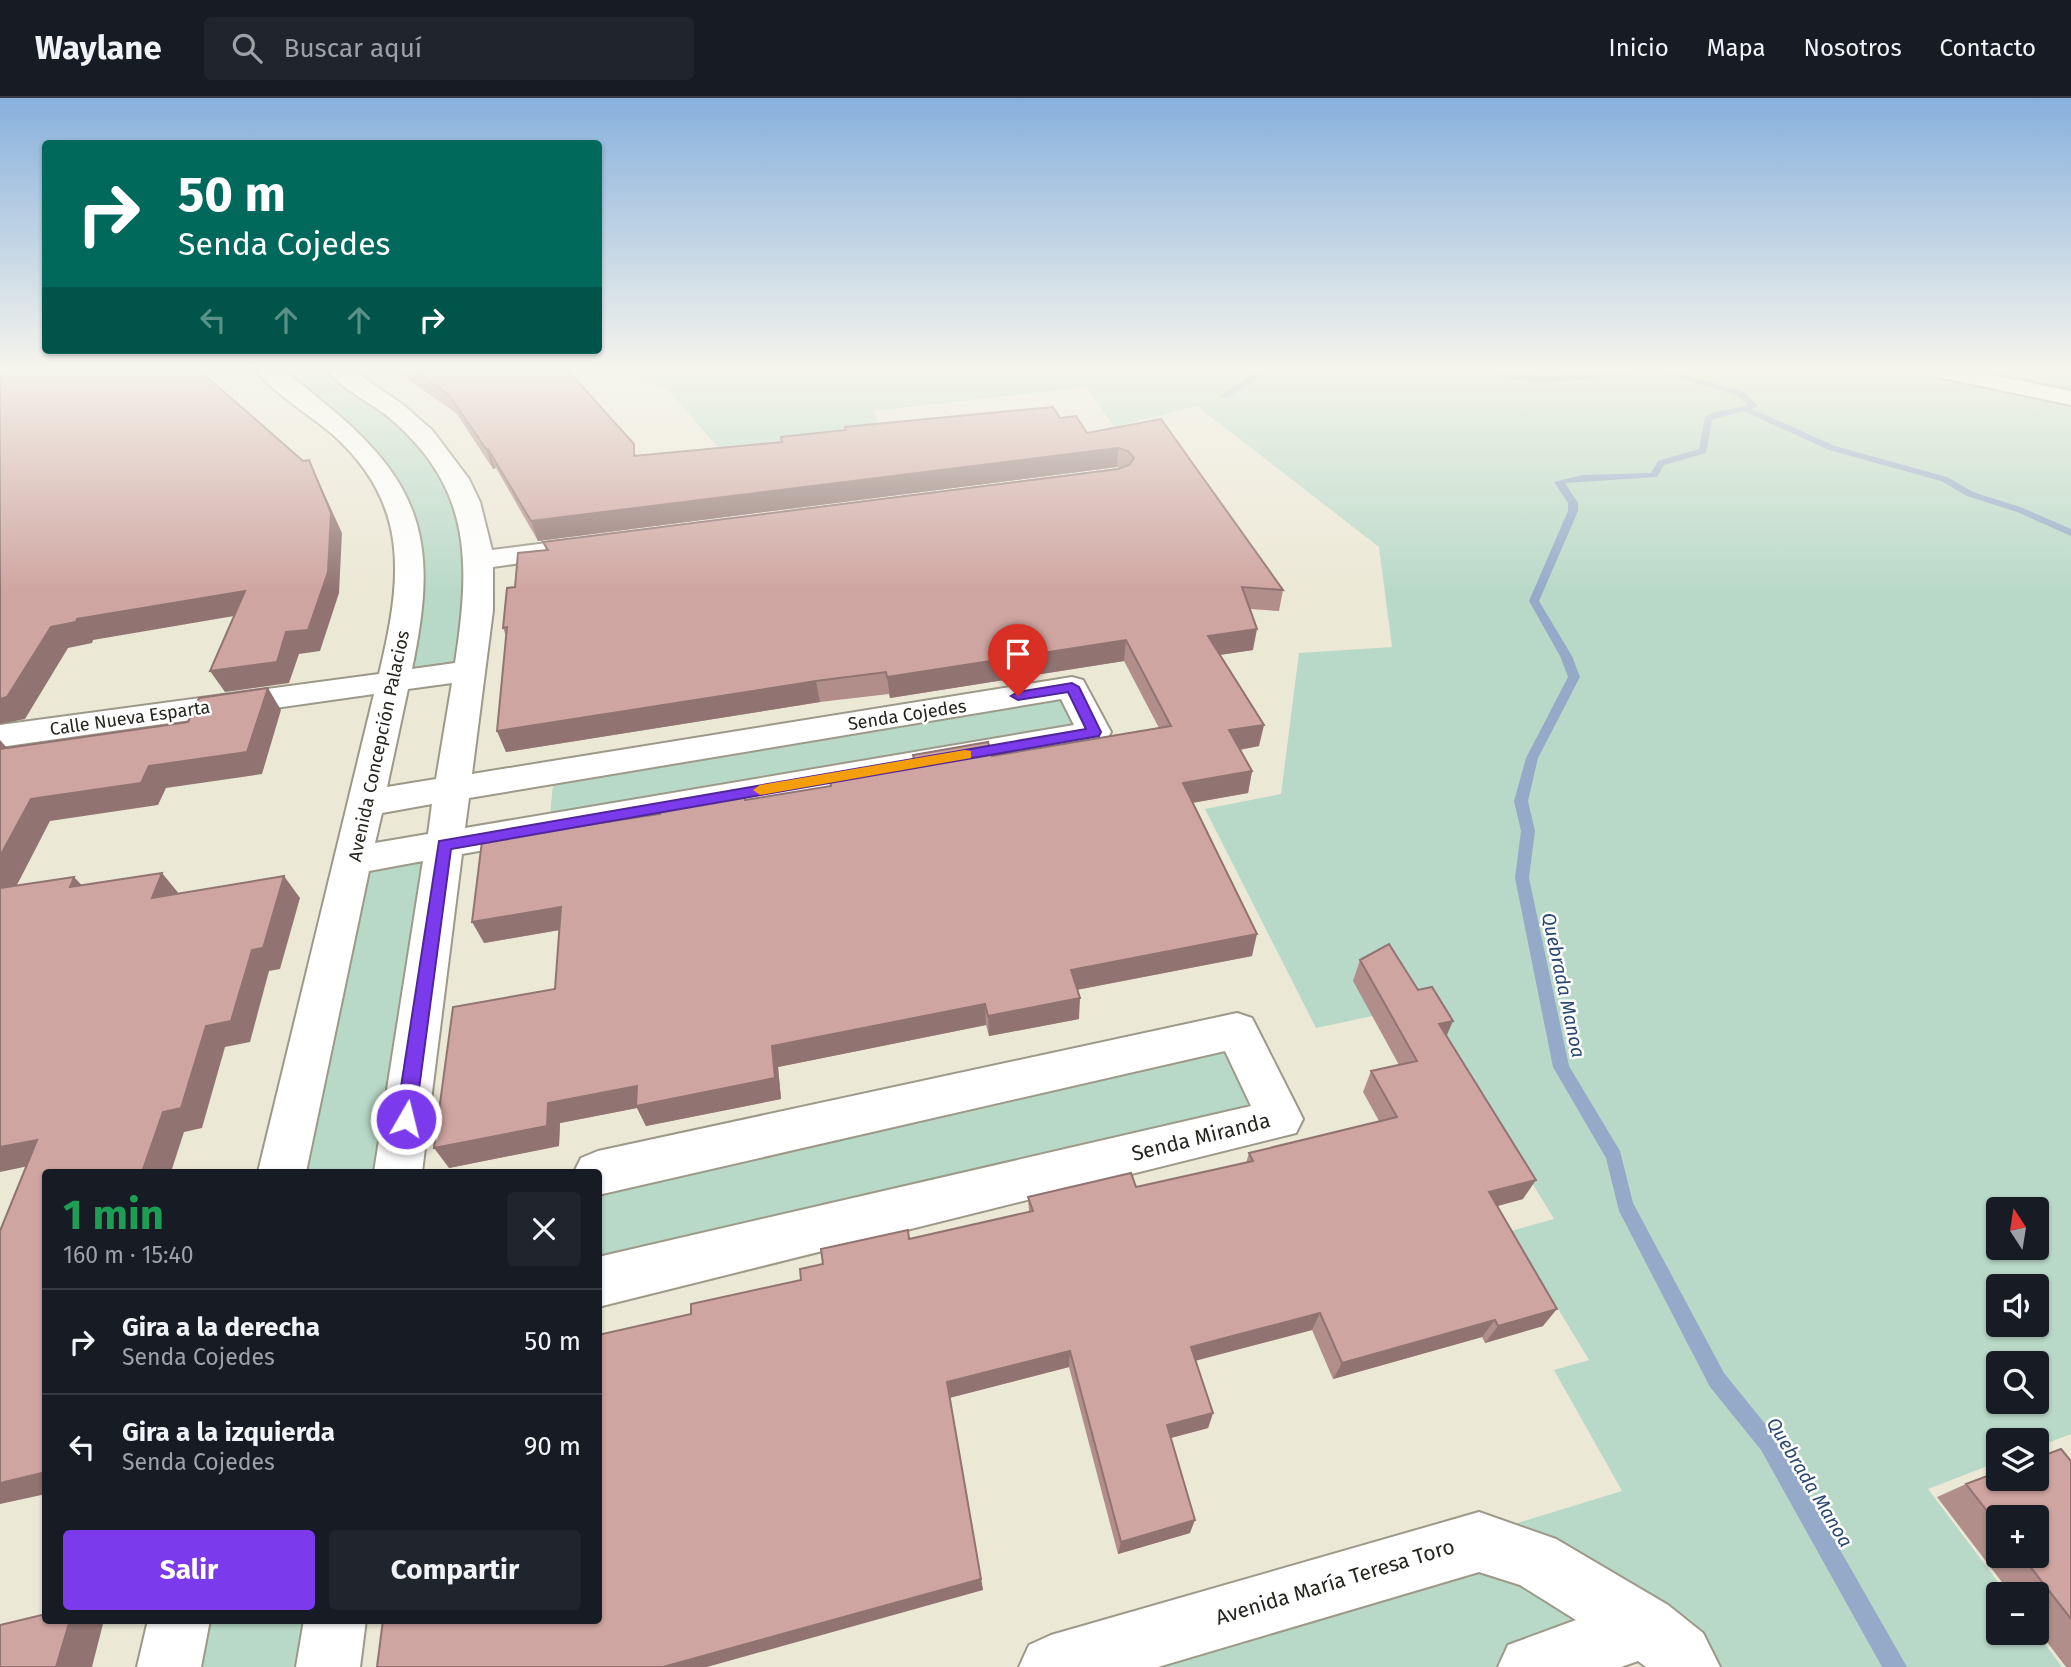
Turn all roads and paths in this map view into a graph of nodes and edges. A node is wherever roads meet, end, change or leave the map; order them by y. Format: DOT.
graph roads {
  1 [pos="359,444"];
  2 [pos="429,444"];
  3 [pos="592,546"];
  4 [pos="481,560"];
  5 [pos="468,671"];
  6 [pos="394,681"];
  7 [pos="0,736"];
  8 [pos="452,790"];
  9 [pos="366,803"];
  10 [pos="444,844"];
  11 [pos="354,860"];
  12 [pos="283,1169"];
  13 [pos="398,1169"];
  14 [pos="602,1172"];
  15 [pos="602,1281"];
  16 [pos="178,1624"];
  17 [pos="334,1624"];
  18 [pos="1667,1647"];
  19 [pos="169,1667"];
  20 [pos="328,1667"];
  21 [pos="1051,1667"];
  22 [pos="1530,1667"];
  1 -- 6 [label="street, Avenida Concepción Palacios"];
  2 -- 4 [label="street"];
  3 -- 4 [label="street"];
  4 -- 5 [label="street"];
  5 -- 6 [label="street, Calle Nueva Esparta"];
  5 -- 8 [label="street"];
  6 -- 7 [label="street, Calle Nueva Esparta"];
  6 -- 9 [label="street, Avenida Concepción Palacios"];
  8 -- 9 [label="street, Senda Cojedes"];
  8 -- 10 [label="street"];
  8 -- 10 [label="street, Senda Cojedes"];
  9 -- 11 [label="street, Avenida Concepción Palacios"];
  10 -- 11 [label="street, Senda Cojedes"];
  10 -- 13 [label="street"];
  11 -- 12 [label="street, Avenida Concepción Palacios"];
  14 -- 15 [label="street, Senda Miranda"];
  16 -- 19 [label="street"];
  17 -- 20 [label="street"];
  18 -- 21 [label="street, Avenida María Teresa Toro"];
  18 -- 22 [label="street, Avenida María Teresa Toro"];
}
